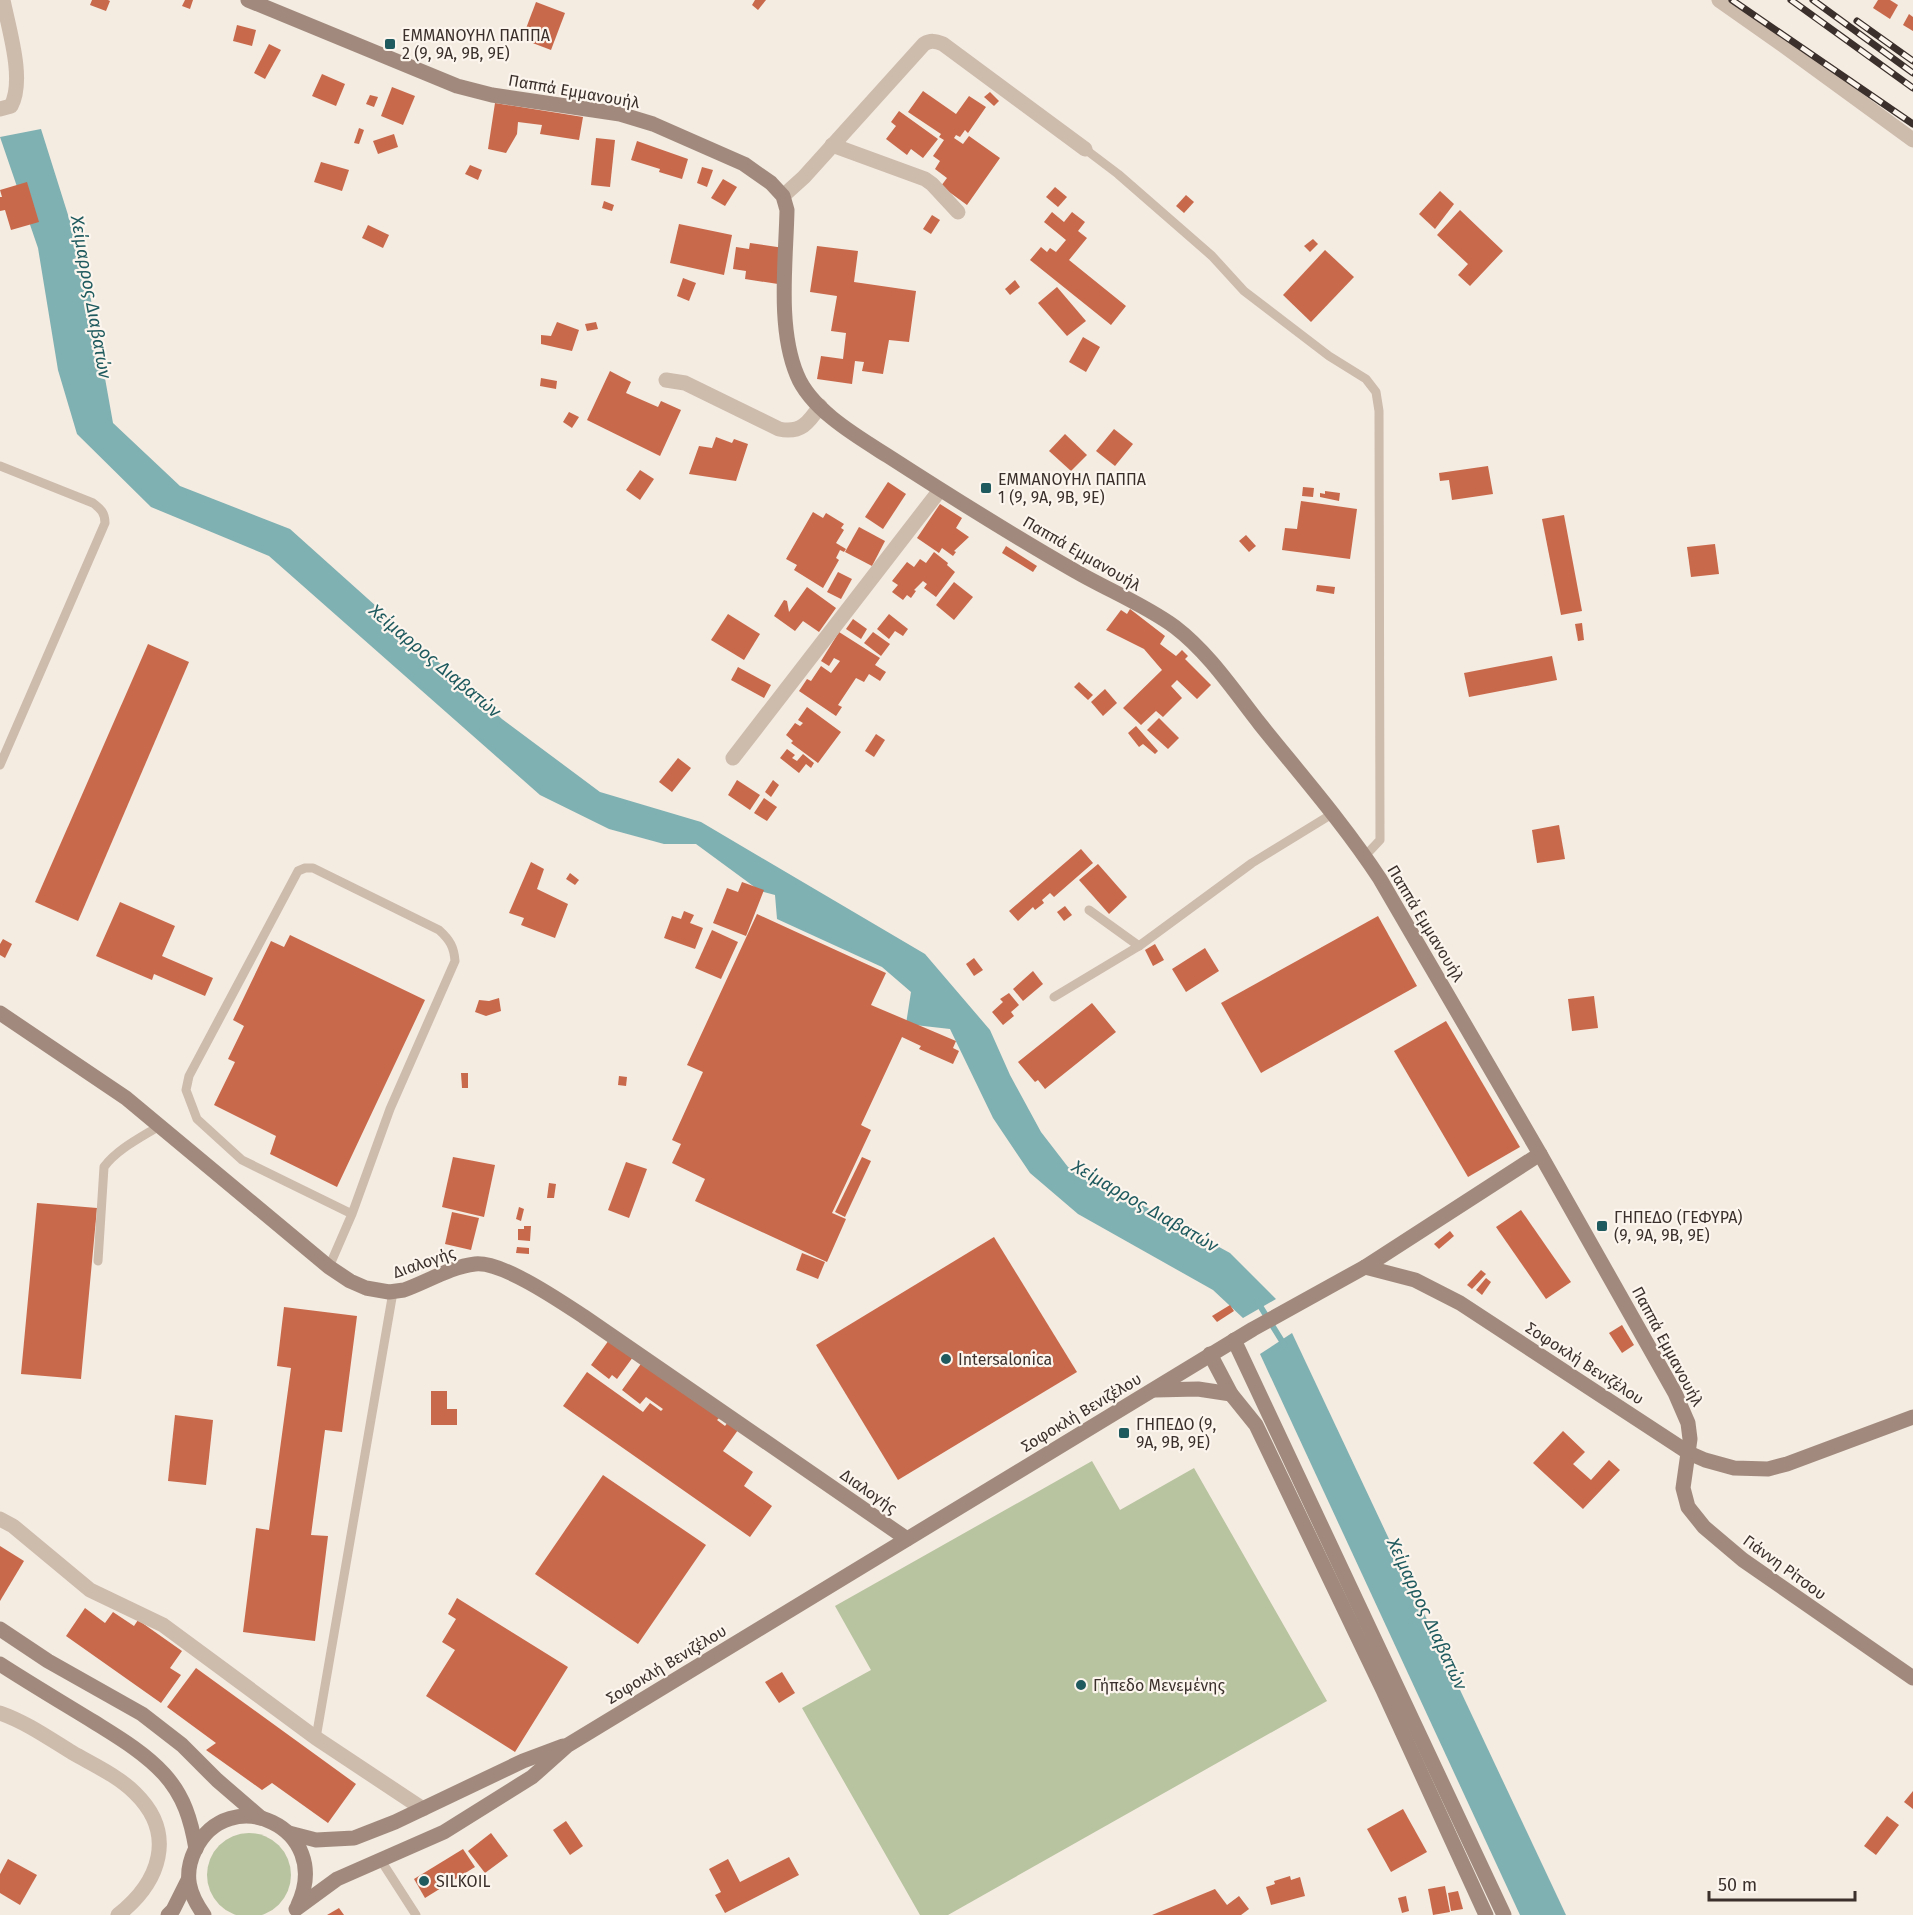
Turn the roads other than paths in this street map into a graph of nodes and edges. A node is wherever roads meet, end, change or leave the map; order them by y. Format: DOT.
graph roads {
  1 [pos="3,0"];
  2 [pos="248,0"];
  3 [pos="1719,0"];
  4 [pos="0,109"];
  5 [pos="1913,140"];
  6 [pos="832,145"];
  7 [pos="1085,149"];
  8 [pos="783,196"];
  9 [pos="958,212"];
  10 [pos="666,380"];
  11 [pos="820,406"];
  12 [pos="0,466"];
  13 [pos="940,490"];
  14 [pos="733,758"];
  15 [pos="0,765"];
  16 [pos="1332,814"];
  17 [pos="1365,856"];
  18 [pos="1089,910"];
  19 [pos="1139,946"];
  20 [pos="1054,997"];
  21 [pos="0,1014"];
  22 [pos="161,1125"];
  23 [pos="1540,1154"];
  24 [pos="351,1214"];
  25 [pos="98,1261"];
  26 [pos="329,1267"];
  27 [pos="1365,1267"];
  28 [pos="393,1292"];
  29 [pos="1234,1340"];
  30 [pos="1210,1354"];
  31 [pos="1152,1390"];
  32 [pos="1231,1394"];
  33 [pos="1913,1417"];
  34 [pos="1689,1453"];
  35 [pos="0,1519"];
  36 [pos="907,1539"];
  37 [pos="0,1629"];
  38 [pos="0,1664"];
  39 [pos="1913,1678"];
  40 [pos="0,1713"];
  41 [pos="316,1738"];
  42 [pos="568,1744"];
  43 [pos="423,1809"];
  44 [pos="261,1818"];
  45 [pos="289,1833"];
  46 [pos="196,1849"];
  47 [pos="380,1859"];
  48 [pos="188,1880"];
  49 [pos="294,1912"];
  50 [pos="118,1915"];
  51 [pos="168,1915"];
  52 [pos="204,1915"];
  53 [pos="417,1915"];
  54 [pos="1486,1915"];
  55 [pos="1504,1915"];
  1 -- 4 [label="street"];
  2 -- 8 [label="street, Παππά Εμμανουήλ"];
  3 -- 5 [label="street"];
  6 -- 7 [label="street"];
  6 -- 8 [label="street"];
  6 -- 9 [label="street"];
  7 -- 17 [label="lane"];
  8 -- 11 [label="street, Παππά Εμμανουήλ"];
  10 -- 11 [label="street"];
  11 -- 13 [label="street, Παππά Εμμανουήλ"];
  12 -- 15 [label="lane"];
  13 -- 14 [label="street"];
  13 -- 16 [label="street, Παππά Εμμανουήλ"];
  16 -- 17 [label="street, Παππά Εμμανουήλ"];
  16 -- 19 [label="lane"];
  17 -- 23 [label="street, Παππά Εμμανουήλ"];
  18 -- 19 [label="lane"];
  19 -- 20 [label="lane"];
  21 -- 22 [label="street, Διαλογής"];
  22 -- 25 [label="lane"];
  22 -- 26 [label="street, Διαλογής"];
  23 -- 27 [label="street"];
  23 -- 34 [label="street, Παππά Εμμανουήλ"];
  24 -- 24 [label="lane"];
  24 -- 26 [label="lane"];
  26 -- 28 [label="street, Διαλογής"];
  27 -- 29 [label="street, Σοφοκλή Βενιζέλου"];
  27 -- 34 [label="street, Σοφοκλή Βενιζέλου"];
  28 -- 36 [label="street, Διαλογής"];
  28 -- 41 [label="lane"];
  29 -- 30 [label="street, Σοφοκλή Βενιζέλου"];
  29 -- 55 [label="street"];
  30 -- 31 [label="street, Σοφοκλή Βενιζέλου"];
  30 -- 32 [label="street"];
  31 -- 32 [label="street"];
  31 -- 36 [label="street, Σοφοκλή Βενιζέλου"];
  32 -- 54 [label="street"];
  33 -- 34 [label="street, Σοφοκλή Βενιζέλου"];
  34 -- 39 [label="street, Γιάννη Ρίτσου"];
  35 -- 41 [label="street"];
  36 -- 42 [label="street, Σοφοκλή Βενιζέλου"];
  37 -- 44 [label="street"];
  38 -- 46 [label="street"];
  40 -- 50 [label="street"];
  41 -- 43 [label="street"];
  42 -- 43 [label="street"];
  42 -- 47 [label="street, Σοφοκλή Βενιζέλου"];
  43 -- 45 [label="street"];
  44 -- 45 [label="street"];
  44 -- 46 [label="street"];
  45 -- 49 [label="street"];
  46 -- 48 [label="street"];
  47 -- 49 [label="street, Σοφοκλή Βενιζέλου"];
  47 -- 53 [label="lane"];
  48 -- 51 [label="street"];
  48 -- 52 [label="street"];
}
